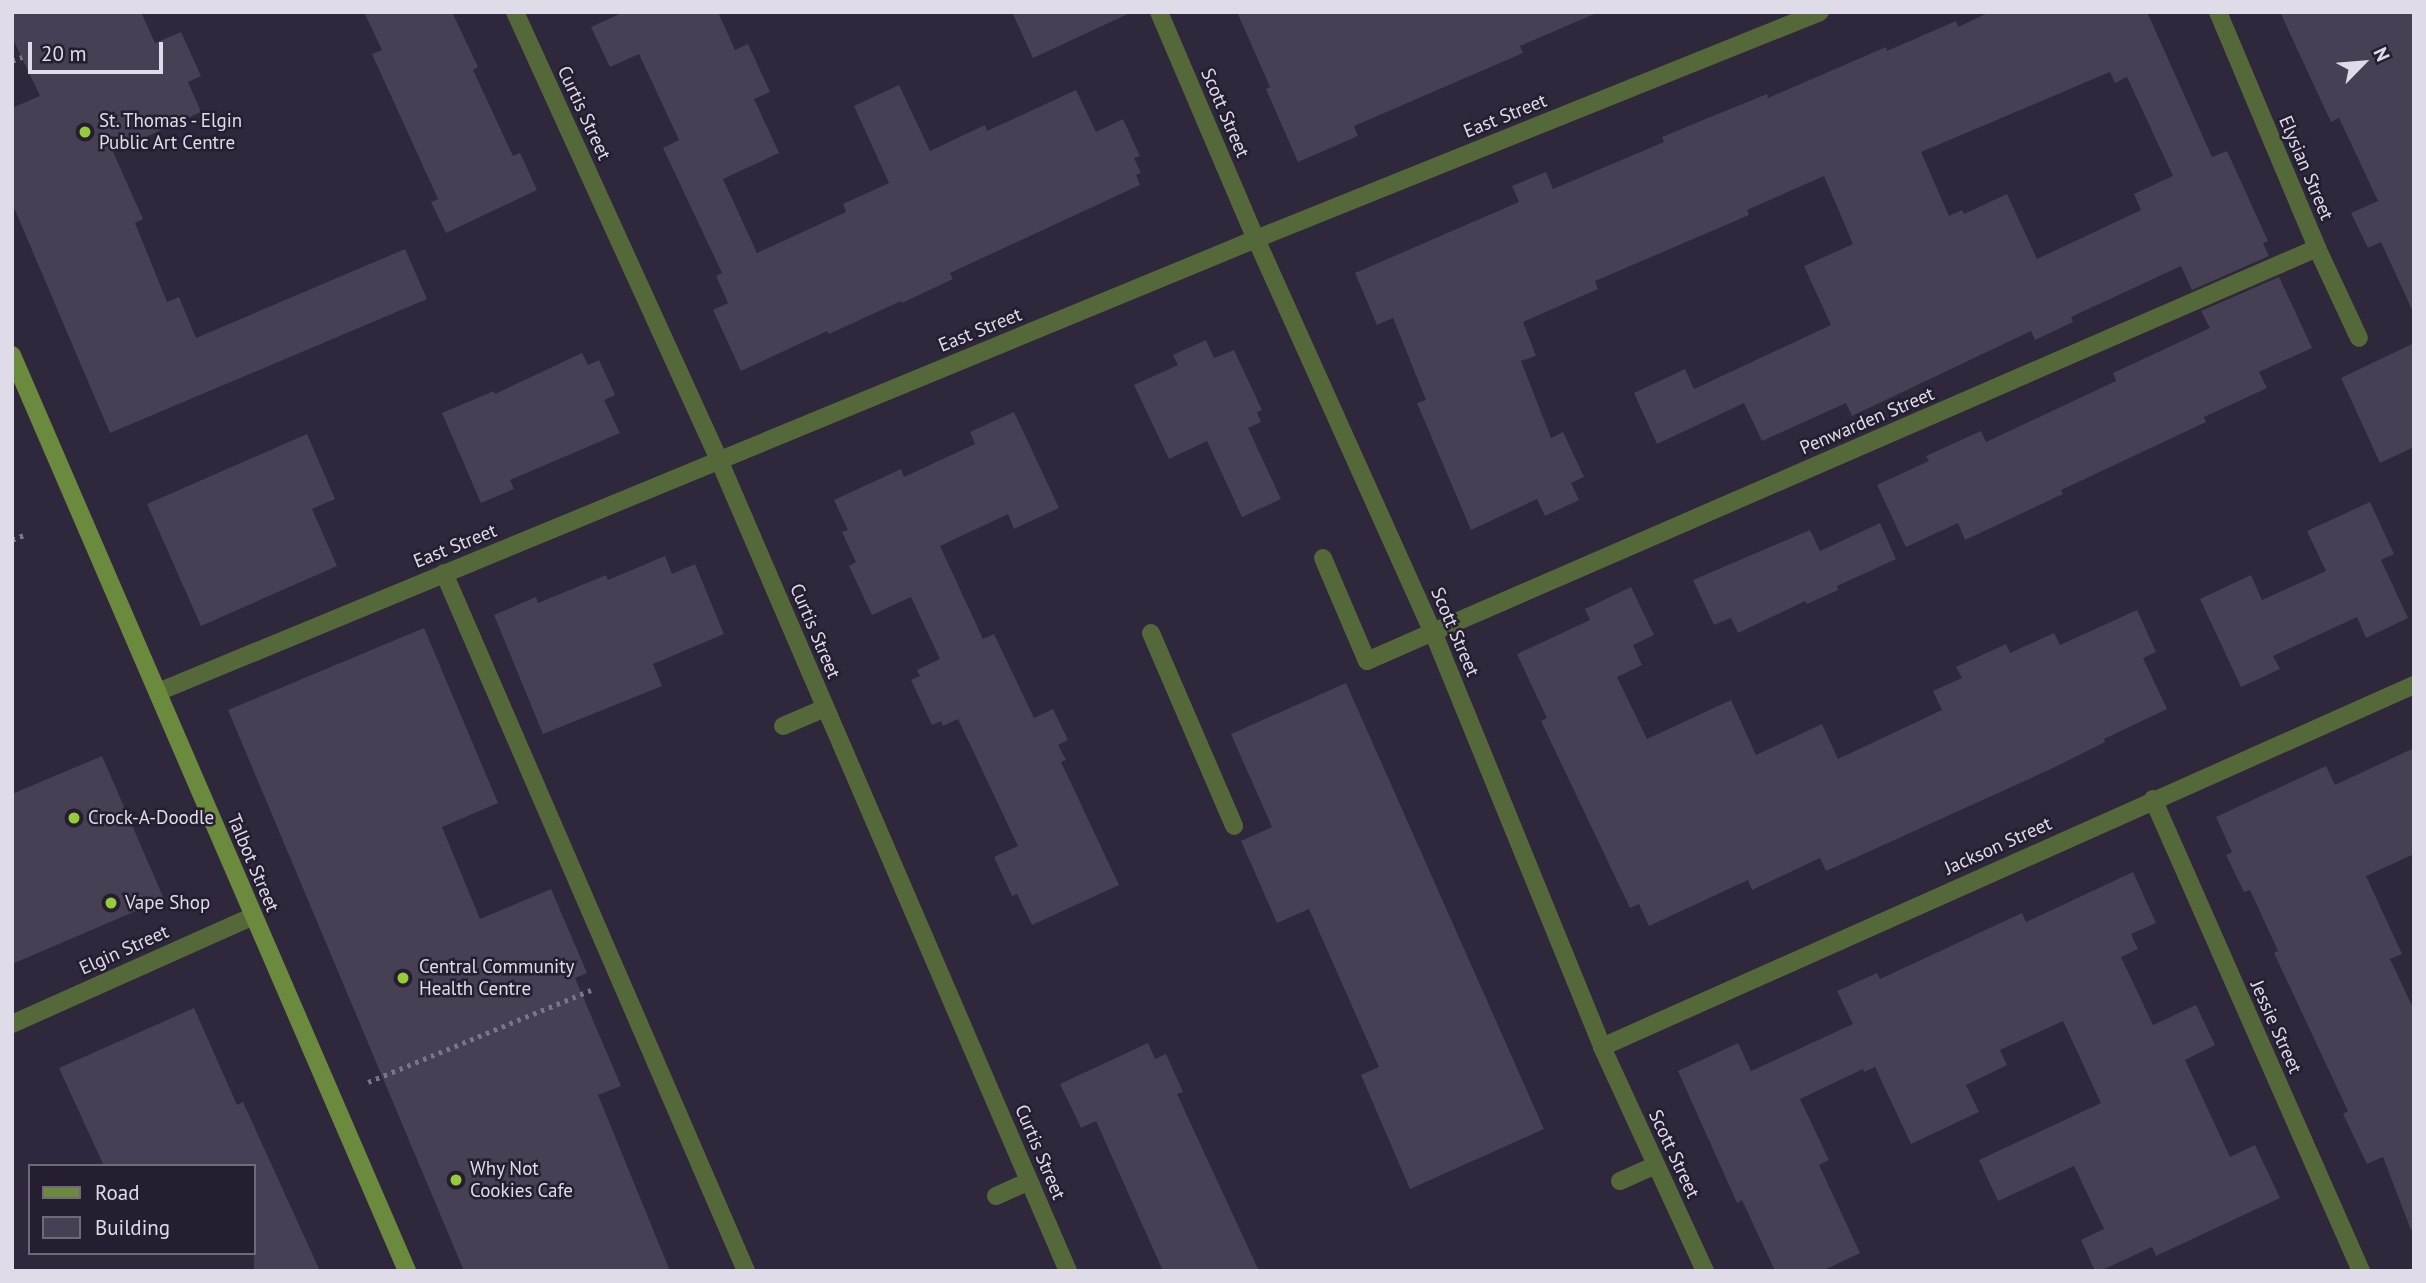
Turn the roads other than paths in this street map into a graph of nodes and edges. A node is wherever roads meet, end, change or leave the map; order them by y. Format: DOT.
graph roads {
  1 [pos="514,12"];
  2 [pos="1159,12"];
  3 [pos="1820,12"];
  4 [pos="2218,12"];
  5 [pos="1256,239"];
  6 [pos="2317,248"];
  7 [pos="2359,338"];
  8 [pos="12,355"];
  9 [pos="719,460"];
  10 [pos="1323,558"];
  11 [pos="444,573"];
  12 [pos="1433,632"];
  13 [pos="1150,633"];
  14 [pos="2414,685"];
  15 [pos="158,692"];
  16 [pos="825,708"];
  17 [pos="783,726"];
  18 [pos="2153,799"];
  19 [pos="1234,826"];
  20 [pos="253,916"];
  21 [pos="12,1024"];
  22 [pos="1602,1047"];
  23 [pos="1656,1165"];
  24 [pos="1029,1181"];
  25 [pos="1620,1181"];
  26 [pos="996,1196"];
  27 [pos="407,1271"];
  28 [pos="746,1271"];
  29 [pos="1068,1271"];
  30 [pos="1705,1271"];
  31 [pos="2361,1271"];
  1 -- 9 [label="street, Curtis Street"];
  2 -- 5 [label="street, Scott Street"];
  3 -- 5 [label="street, East Street"];
  4 -- 6 [label="street, Elysian Street"];
  5 -- 9 [label="street, East Street"];
  5 -- 12 [label="street, Scott Street"];
  6 -- 7 [label="street, Elysian Street"];
  6 -- 12 [label="street, Penwarden Street"];
  8 -- 15 [label="main road, Talbot Street"];
  9 -- 11 [label="street, East Street"];
  9 -- 16 [label="street, Curtis Street"];
  10 -- 12 [label="street, Penwarden Street"];
  11 -- 15 [label="street, East Street"];
  11 -- 28 [label="street"];
  12 -- 22 [label="street, Scott Street"];
  13 -- 19 [label="street"];
  14 -- 18 [label="street, Jackson Street"];
  15 -- 20 [label="main road, Talbot Street"];
  16 -- 17 [label="street"];
  16 -- 24 [label="street, Curtis Street"];
  18 -- 22 [label="street, Jackson Street"];
  18 -- 31 [label="street, Jessie Street"];
  20 -- 21 [label="street, Elgin Street"];
  20 -- 27 [label="main road, Talbot Street"];
  22 -- 23 [label="street, Scott Street"];
  23 -- 25 [label="street"];
  23 -- 30 [label="street, Scott Street"];
  24 -- 26 [label="street"];
  24 -- 29 [label="street, Curtis Street"];
}
